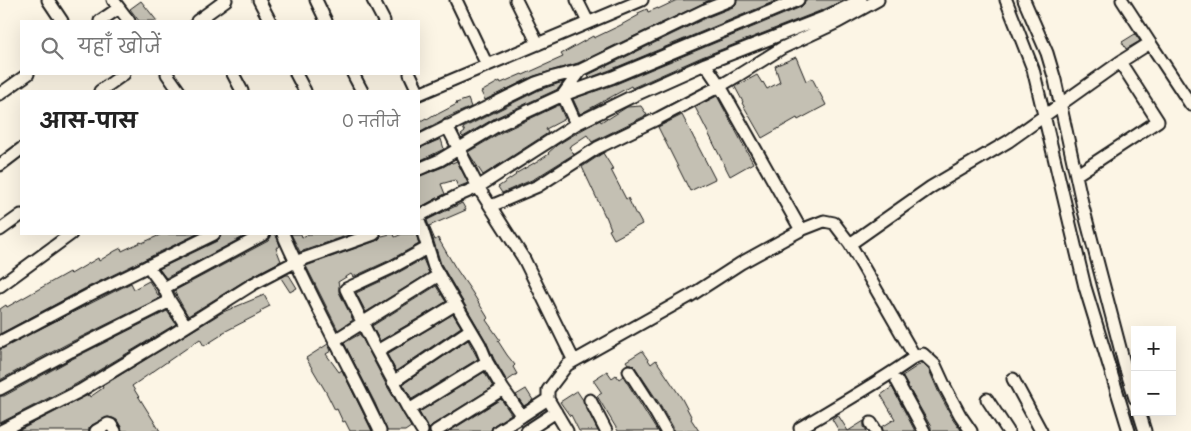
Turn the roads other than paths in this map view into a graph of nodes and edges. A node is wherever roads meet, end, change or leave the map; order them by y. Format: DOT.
graph roads {
  1 [pos="48,0"];
  2 [pos="226,0"];
  3 [pos="259,0"];
  4 [pos="316,0"];
  5 [pos="373,0"];
  6 [pos="456,0"];
  7 [pos="516,0"];
  8 [pos="577,0"];
  9 [pos="730,0"];
  10 [pos="798,0"];
  11 [pos="861,0"];
  12 [pos="878,0"];
  13 [pos="1006,0"];
  14 [pos="1024,0"];
  15 [pos="1122,0"];
  16 [pos="638,1"];
  17 [pos="116,4"];
  18 [pos="61,20"];
  19 [pos="101,20"];
  20 [pos="128,20"];
  21 [pos="202,20"];
  22 [pos="269,20"];
  23 [pos="326,20"];
  24 [pos="383,20"];
  25 [pos="588,22"];
  26 [pos="1150,43"];
  27 [pos="538,44"];
  28 [pos="1120,62"];
  29 [pos="706,64"];
  30 [pos="487,65"];
  31 [pos="581,70"];
  32 [pos="27,75"];
  33 [pos="123,75"];
  34 [pos="168,75"];
  35 [pos="234,75"];
  36 [pos="297,75"];
  37 [pos="354,75"];
  38 [pos="410,75"];
  39 [pos="720,86"];
  40 [pos="101,90"];
  41 [pos="178,90"];
  42 [pos="241,90"];
  43 [pos="304,90"];
  44 [pos="361,90"];
  45 [pos="418,90"];
  46 [pos="420,93"];
  47 [pos="0,94"];
  48 [pos="563,95"];
  49 [pos="1060,104"];
  50 [pos="1191,104"];
  51 [pos="1044,116"];
  52 [pos="576,124"];
  53 [pos="447,126"];
  54 [pos="420,140"];
  55 [pos="459,149"];
  56 [pos="20,150"];
  57 [pos="0,165"];
  58 [pos="420,169"];
  59 [pos="1076,175"];
  60 [pos="478,187"];
  61 [pos="491,206"];
  62 [pos="20,216"];
  63 [pos="420,216"];
  64 [pos="420,224"];
  65 [pos="0,230"];
  66 [pos="801,230"];
  67 [pos="70,235"];
  68 [pos="212,235"];
  69 [pos="262,235"];
  70 [pos="282,235"];
  71 [pos="371,235"];
  72 [pos="850,244"];
  73 [pos="427,248"];
  74 [pos="295,262"];
  75 [pos="148,266"];
  76 [pos="439,275"];
  77 [pos="0,286"];
  78 [pos="164,288"];
  79 [pos="170,301"];
  80 [pos="456,304"];
  81 [pos="363,323"];
  82 [pos="186,326"];
  83 [pos="470,330"];
  84 [pos="335,340"];
  85 [pos="0,342"];
  86 [pos="377,351"];
  87 [pos="915,357"];
  88 [pos="574,361"];
  89 [pos="487,362"];
  90 [pos="629,371"];
  91 [pos="1013,379"];
  92 [pos="897,381"];
  93 [pos="393,382"];
  94 [pos="1131,385"];
  95 [pos="0,389"];
  96 [pos="503,389"];
  97 [pos="548,399"];
  98 [pos="987,399"];
  99 [pos="590,400"];
  100 [pos="409,410"];
  101 [pos="556,412"];
  102 [pos="522,416"];
  103 [pos="1140,416"];
  104 [pos="800,428"];
  105 [pos="419,430"];
  106 [pos="1,431"];
  107 [pos="96,431"];
  108 [pos="115,431"];
  109 [pos="380,431"];
  110 [pos="436,431"];
  111 [pos="498,431"];
  112 [pos="527,431"];
  113 [pos="567,431"];
  114 [pos="606,431"];
  115 [pos="666,431"];
  116 [pos="924,431"];
  117 [pos="971,431"];
  118 [pos="1008,431"];
  119 [pos="1041,431"];
  120 [pos="1129,431"];
  121 [pos="1145,431"];
  1 -- 18 [label="street"];
  2 -- 21 [label="street"];
  3 -- 22 [label="street"];
  4 -- 23 [label="street"];
  5 -- 24 [label="street"];
  6 -- 30 [label="street"];
  7 -- 27 [label="street"];
  8 -- 25 [label="street"];
  9 -- 31 [label="street"];
  10 -- 48 [label="street"];
  11 -- 29 [label="street"];
  12 -- 39 [label="street"];
  13 -- 51 [label="street"];
  14 -- 49 [label="street"];
  15 -- 26 [label="street"];
  16 -- 25 [label="street"];
  17 -- 19 [label="street"];
  17 -- 20 [label="street"];
  25 -- 27 [label="street"];
  26 -- 28 [label="street"];
  26 -- 50 [label="street"];
  27 -- 30 [label="street"];
  28 -- 49 [label="street"];
  28 -- 59 [label="street"];
  29 -- 39 [label="street"];
  29 -- 52 [label="street"];
  30 -- 46 [label="street"];
  31 -- 48 [label="street"];
  31 -- 53 [label="street"];
  32 -- 47 [label="street"];
  33 -- 40 [label="street"];
  34 -- 41 [label="street"];
  35 -- 42 [label="street"];
  36 -- 43 [label="street"];
  37 -- 44 [label="street"];
  38 -- 45 [label="street"];
  39 -- 61 [label="street"];
  39 -- 66 [label="street"];
  48 -- 52 [label="street"];
  48 -- 55 [label="street"];
  49 -- 51 [label="street"];
  49 -- 59 [label="street"];
  51 -- 72 [label="street"];
  51 -- 120 [label="street"];
  52 -- 60 [label="street"];
  53 -- 54 [label="street"];
  53 -- 55 [label="street"];
  55 -- 58 [label="street"];
  55 -- 60 [label="street"];
  56 -- 57 [label="street"];
  59 -- 94 [label="street"];
  60 -- 61 [label="street"];
  60 -- 63 [label="street"];
  61 -- 88 [label="street"];
  62 -- 65 [label="street"];
  64 -- 73 [label="street"];
  66 -- 72 [label="street"];
  66 -- 88 [label="street"];
  67 -- 77 [label="street"];
  68 -- 75 [label="street"];
  69 -- 78 [label="street"];
  70 -- 74 [label="street"];
  71 -- 74 [label="street"];
  72 -- 87 [label="street"];
  73 -- 76 [label="street"];
  73 -- 81 [label="street"];
  74 -- 82 [label="street"];
  74 -- 84 [label="street"];
  75 -- 78 [label="street"];
  75 -- 85 [label="street"];
  76 -- 80 [label="street"];
  76 -- 81 [label="street"];
  78 -- 79 [label="street"];
  79 -- 82 [label="street"];
  79 -- 95 [label="street"];
  80 -- 83 [label="street"];
  80 -- 86 [label="street"];
  81 -- 84 [label="street"];
  81 -- 86 [label="street"];
  82 -- 106 [label="street"];
  83 -- 89 [label="street"];
  83 -- 93 [label="street"];
  84 -- 109 [label="street"];
  86 -- 93 [label="street"];
  87 -- 104 [label="street"];
  87 -- 117 [label="street"];
  88 -- 97 [label="street"];
  89 -- 96 [label="street"];
  89 -- 100 [label="street"];
  90 -- 115 [label="street"];
  91 -- 119 [label="street"];
  92 -- 116 [label="street"];
  93 -- 100 [label="street"];
  96 -- 102 [label="street"];
  96 -- 110 [label="street"];
  97 -- 101 [label="street"];
  97 -- 102 [label="street"];
  98 -- 118 [label="street"];
  99 -- 114 [label="street"];
  100 -- 105 [label="street"];
  101 -- 112 [label="street"];
  101 -- 113 [label="street"];
  102 -- 111 [label="street"];
  103 -- 121 [label="street"];
  107 -- 108 [label="street"];
}
